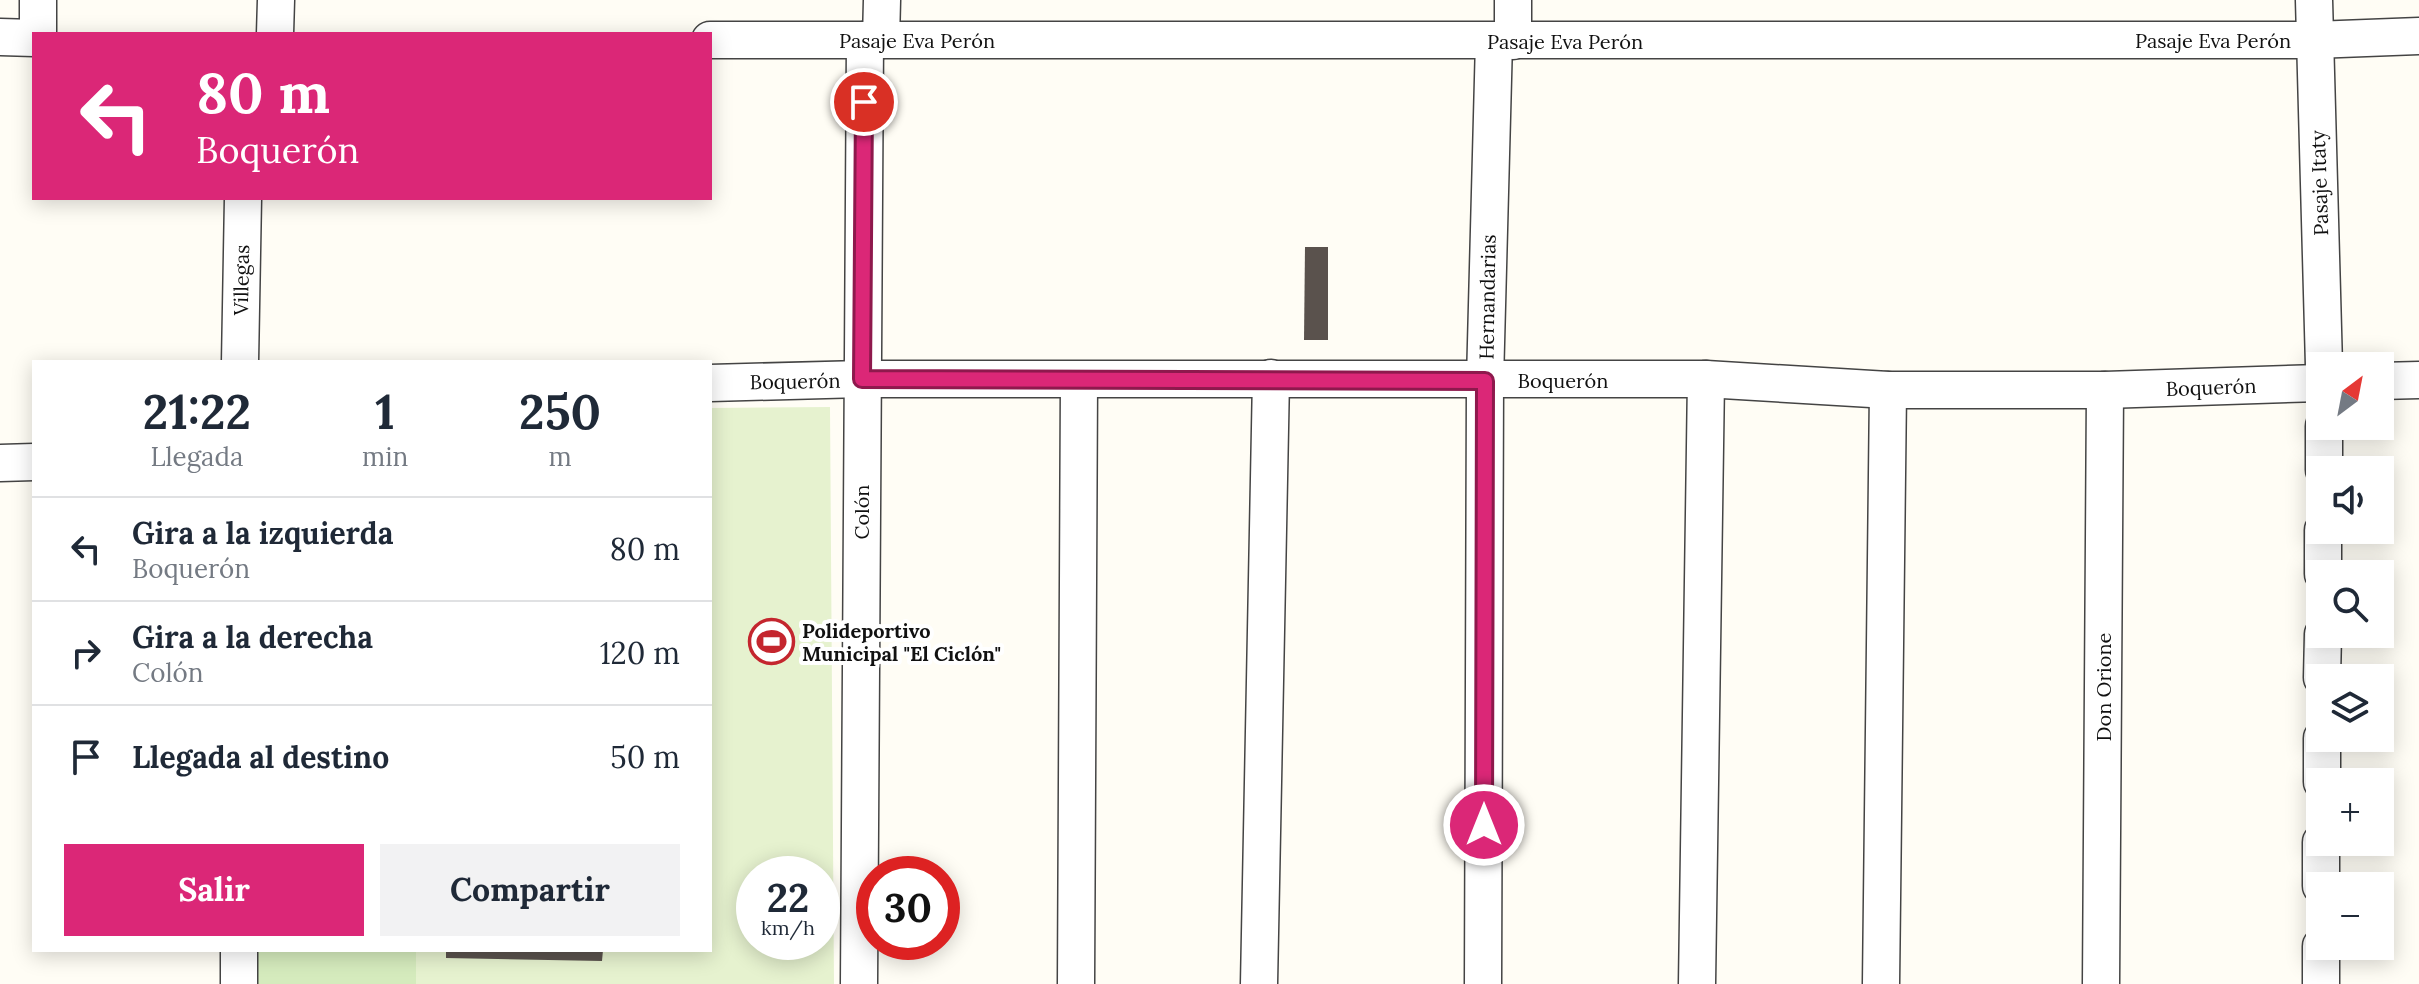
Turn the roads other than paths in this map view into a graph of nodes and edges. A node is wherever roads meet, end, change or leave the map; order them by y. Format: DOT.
graph roads {
  1 [pos="38,0"];
  2 [pos="276,0"];
  3 [pos="882,0"];
  4 [pos="1513,0"];
  5 [pos="2314,0"];
  6 [pos="36,32"];
  7 [pos="275,32"];
  8 [pos="32,36"];
  9 [pos="2419,36"];
  10 [pos="0,37"];
  11 [pos="712,40"];
  12 [pos="873,40"];
  13 [pos="2314,40"];
  14 [pos="1503,41"];
  15 [pos="243,200"];
  16 [pos="2324,352"];
  17 [pos="240,360"];
  18 [pos="1271,378"];
  19 [pos="862,379"];
  20 [pos="1706,379"];
  21 [pos="2419,380"];
  22 [pos="1079,381"];
  23 [pos="1485,381"];
  24 [pos="2394,381"];
  25 [pos="712,383"];
  26 [pos="2306,383"];
  27 [pos="1888,390"];
  28 [pos="2105,390"];
  29 [pos="32,462"];
  30 [pos="0,463"];
  31 [pos="239,952"];
  32 [pos="2321,960"];
  33 [pos="239,984"];
  34 [pos="859,984"];
  35 [pos="1076,984"];
  36 [pos="1259,984"];
  37 [pos="1483,984"];
  38 [pos="1697,984"];
  39 [pos="1881,984"];
  40 [pos="2101,984"];
  41 [pos="2321,984"];
  1 -- 6 [label="street"];
  2 -- 7 [label="street"];
  3 -- 12 [label="street, Colón"];
  4 -- 14 [label="street, Hernandarias"];
  5 -- 13 [label="street, Pasaje Itaty"];
  8 -- 10 [label="street"];
  9 -- 13 [label="street, Pasaje Eva Perón"];
  11 -- 12 [label="street, Pasaje Eva Perón"];
  12 -- 14 [label="street, Pasaje Eva Perón"];
  12 -- 19 [label="street, Colón"];
  13 -- 14 [label="street, Pasaje Eva Perón"];
  13 -- 16 [label="street, Pasaje Itaty"];
  14 -- 23 [label="street, Hernandarias"];
  15 -- 17 [label="street, Villegas"];
  18 -- 22 [label="street, Boquerón"];
  18 -- 23 [label="street, Boquerón"];
  18 -- 36 [label="street"];
  19 -- 22 [label="street, Boquerón"];
  19 -- 25 [label="street, Boquerón"];
  19 -- 34 [label="street, Colón"];
  20 -- 23 [label="street, Boquerón"];
  20 -- 27 [label="street, Boquerón"];
  20 -- 38 [label="street"];
  21 -- 24 [label="street"];
  22 -- 35 [label="street"];
  23 -- 37 [label="street, Hernandarias"];
  26 -- 28 [label="street, Boquerón"];
  27 -- 28 [label="street, Boquerón"];
  27 -- 39 [label="street"];
  28 -- 40 [label="street, Don Orione"];
  29 -- 30 [label="street"];
  31 -- 33 [label="street"];
  32 -- 41 [label="street"];
}
